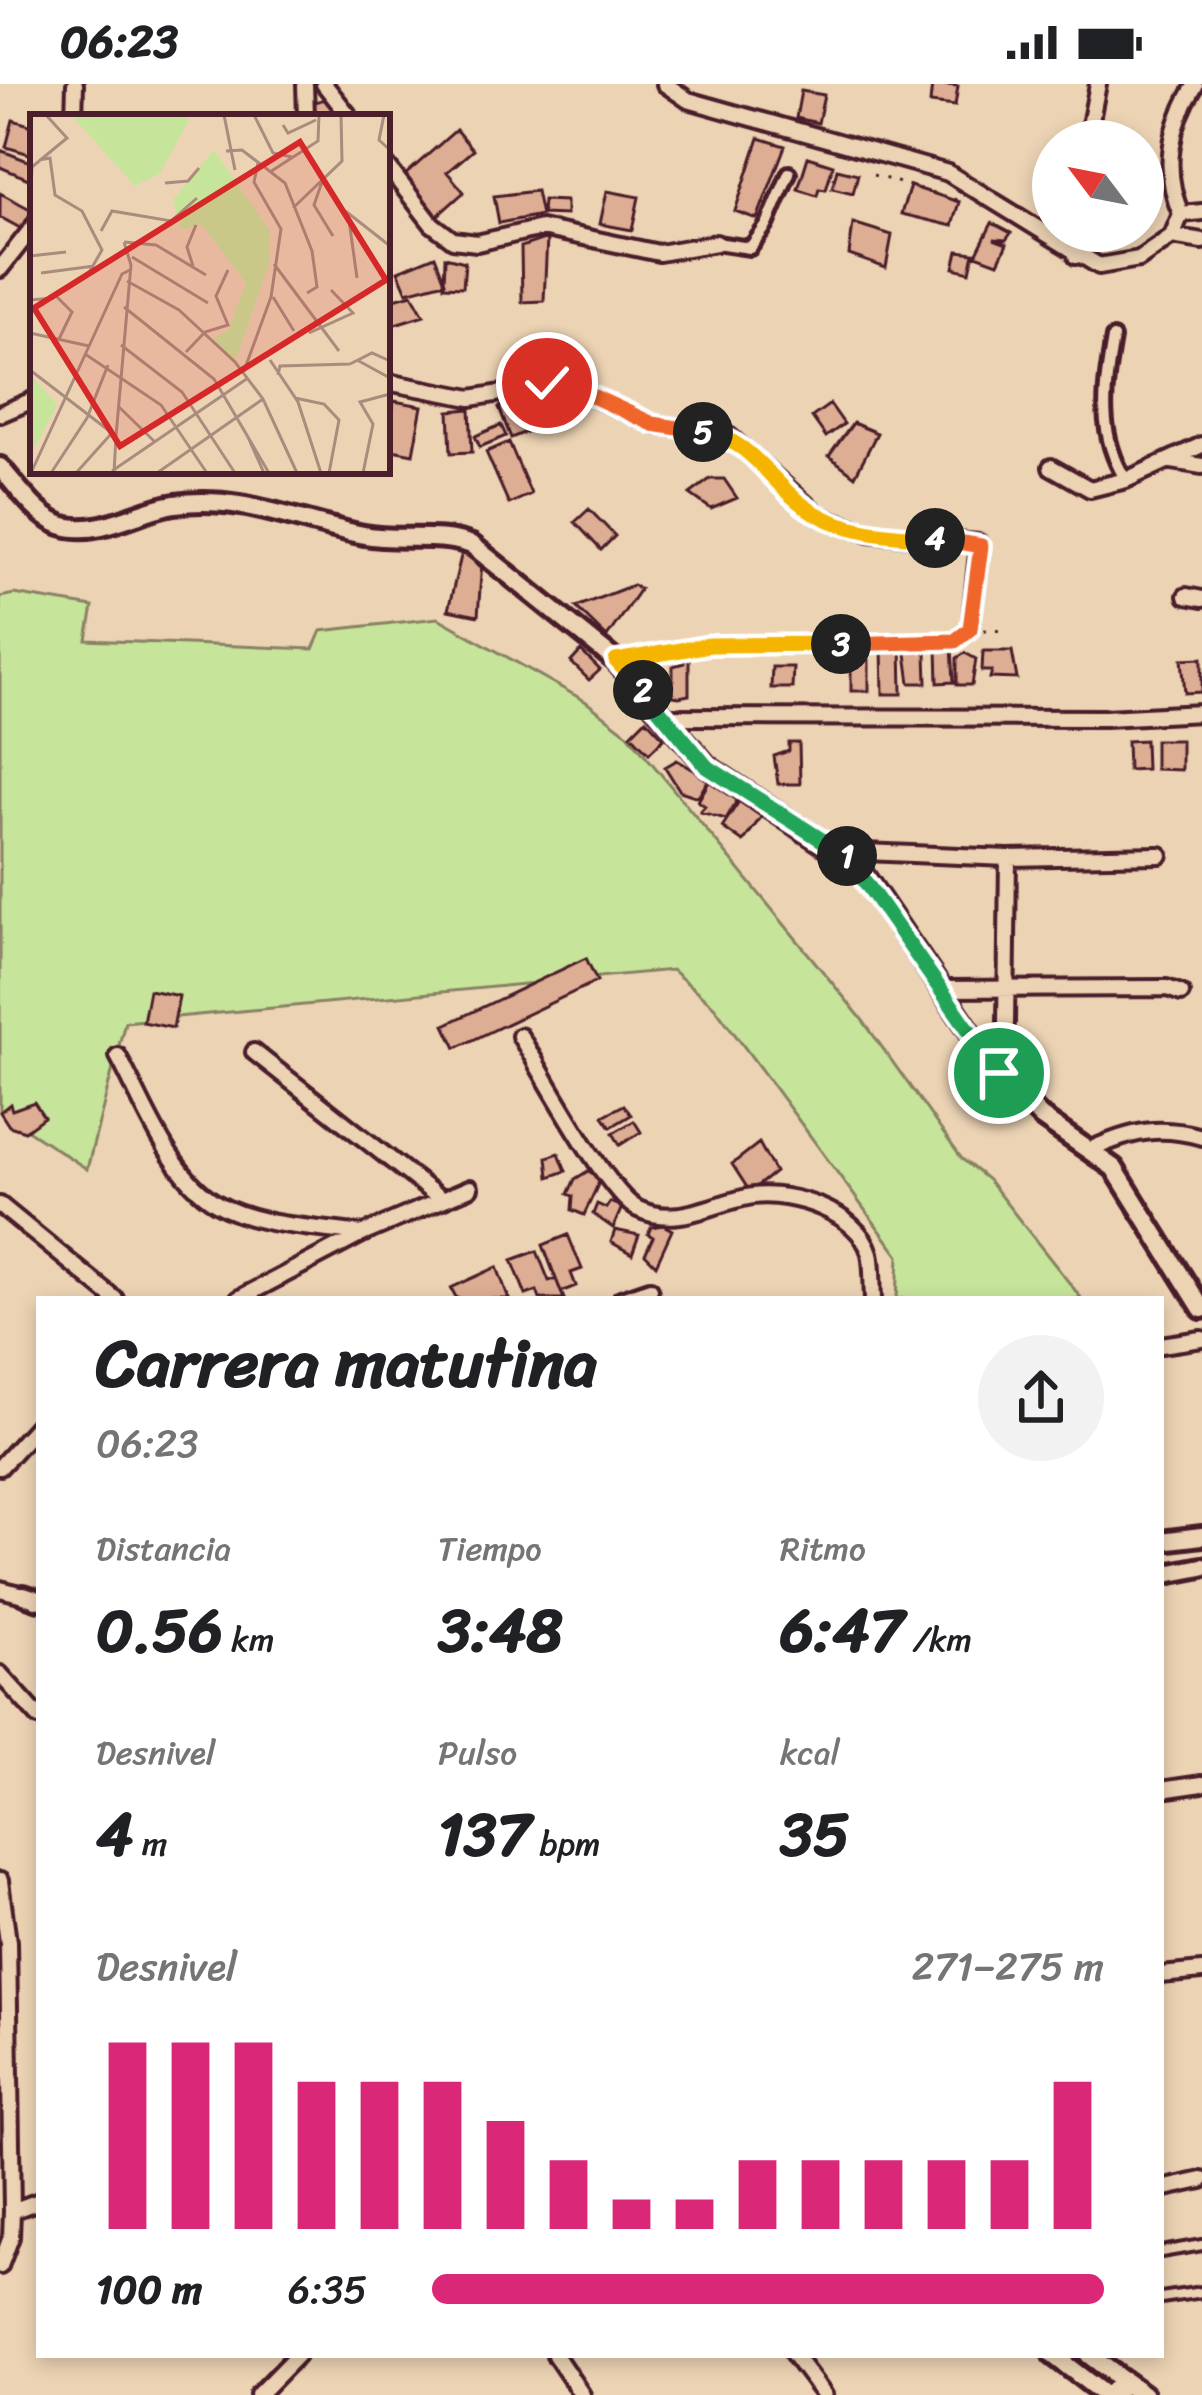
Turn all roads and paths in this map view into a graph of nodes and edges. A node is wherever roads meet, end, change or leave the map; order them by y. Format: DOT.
graph roads {
  1 [pos="75,84"];
  2 [pos="305,84"];
  3 [pos="324,84"];
  4 [pos="665,84"];
  5 [pos="1098,84"];
  6 [pos="1195,86"];
  7 [pos="74,114"];
  8 [pos="306,114"];
  9 [pos="348,114"];
  10 [pos="1091,120"];
  11 [pos="390,170"];
  12 [pos="789,172"];
  13 [pos="873,175"];
  14 [pos="970,203"];
  15 [pos="1202,212"];
  16 [pos="1181,214"];
  17 [pos="30,231"];
  18 [pos="1172,236"];
  19 [pos="1202,241"];
  20 [pos="716,243"];
  21 [pos="1076,252"];
  22 [pos="1076,256"];
  23 [pos="0,269"];
  24 [pos="1113,338"];
  25 [pos="390,383"];
  26 [pos="30,401"];
  27 [pos="0,414"];
  28 [pos="1202,445"];
  29 [pos="1172,461"];
  30 [pos="1202,466"];
  31 [pos="0,467"];
  32 [pos="1051,467"];
  33 [pos="1126,480"];
  34 [pos="970,629"];
  35 [pos="1008,631"];
  36 [pos="616,661"];
  37 [pos="1202,713"];
  38 [pos="663,717"];
  39 [pos="840,851"];
  40 [pos="1160,855"];
  41 [pos="1008,858"];
  42 [pos="944,989"];
  43 [pos="1005,990"];
  44 [pos="1181,993"];
  45 [pos="520,1036"];
  46 [pos="254,1052"];
  47 [pos="118,1056"];
  48 [pos="999,1073"];
  49 [pos="1202,1137"];
  50 [pos="1092,1148"];
  51 [pos="470,1188"];
  52 [pos="442,1200"];
  53 [pos="0,1205"];
  54 [pos="362,1234"];
  55 [pos="650,1288"];
  56 [pos="111,1296"];
  57 [pos="244,1296"];
  58 [pos="629,1296"];
  59 [pos="873,1296"];
  60 [pos="1202,1309"];
  61 [pos="1202,1339"];
  62 [pos="1164,1345"];
  63 [pos="36,1427"];
  64 [pos="0,1467"];
  65 [pos="1202,1536"];
  66 [pos="1164,1541"];
  67 [pos="1202,1567"];
  68 [pos="1164,1574"];
  69 [pos="0,1589"];
  70 [pos="34,1595"];
  71 [pos="0,1674"];
  72 [pos="36,1714"];
  73 [pos="1202,1784"];
  74 [pos="1164,1790"];
  75 [pos="0,1881"];
  76 [pos="1202,1970"];
  77 [pos="1164,1975"];
  78 [pos="1202,2180"];
  79 [pos="1164,2188"];
  80 [pos="36,2202"];
  81 [pos="12,2210"];
  82 [pos="1202,2245"];
  83 [pos="1164,2251"];
  84 [pos="0,2266"];
  85 [pos="1202,2292"];
  86 [pos="1164,2298"];
  87 [pos="291,2358"];
  88 [pos="557,2358"];
  89 [pos="796,2358"];
  90 [pos="1058,2358"];
  91 [pos="1092,2358"];
  92 [pos="1113,2391"];
  93 [pos="259,2395"];
  94 [pos="582,2395"];
  95 [pos="824,2395"];
  96 [pos="1143,2395"];
  1 -- 7 [label="street"];
  2 -- 8 [label="street"];
  3 -- 9 [label="street"];
  4 -- 22 [label="street"];
  5 -- 10 [label="street"];
  6 -- 16 [label="street"];
  11 -- 20 [label="street"];
  12 -- 20 [label="street"];
  13 -- 14 [label="path"];
  15 -- 16 [label="street"];
  16 -- 18 [label="street"];
  17 -- 23 [label="street"];
  18 -- 19 [label="street"];
  18 -- 22 [label="street"];
  21 -- 22 [label="street"];
  24 -- 33 [label="street"];
  25 -- 34 [label="street"];
  26 -- 27 [label="street"];
  28 -- 29 [label="street"];
  29 -- 30 [label="street"];
  29 -- 33 [label="street"];
  31 -- 36 [label="street"];
  32 -- 33 [label="street"];
  34 -- 35 [label="path"];
  34 -- 36 [label="path"];
  36 -- 38 [label="street"];
  37 -- 38 [label="street"];
  38 -- 39 [label="street"];
  39 -- 41 [label="street"];
  39 -- 42 [label="street"];
  40 -- 41 [label="street"];
  41 -- 43 [label="street"];
  42 -- 43 [label="street"];
  42 -- 48 [label="street"];
  43 -- 44 [label="street"];
  43 -- 48 [label="street"];
  45 -- 59 [label="street"];
  46 -- 52 [label="street"];
  47 -- 54 [label="street"];
  48 -- 50 [label="street"];
  49 -- 50 [label="street"];
  50 -- 60 [label="street"];
  51 -- 52 [label="street"];
  52 -- 54 [label="street"];
  53 -- 56 [label="street"];
  54 -- 57 [label="street"];
  55 -- 58 [label="street"];
  61 -- 62 [label="street"];
  63 -- 64 [label="street"];
  65 -- 66 [label="street"];
  67 -- 68 [label="street"];
  69 -- 70 [label="street"];
  71 -- 72 [label="street"];
  73 -- 74 [label="street"];
  75 -- 81 [label="street"];
  76 -- 77 [label="street"];
  78 -- 79 [label="street"];
  80 -- 81 [label="street"];
  81 -- 84 [label="street"];
  82 -- 83 [label="lane"];
  85 -- 86 [label="lane"];
  87 -- 93 [label="street"];
  88 -- 94 [label="street"];
  89 -- 95 [label="street"];
  90 -- 92 [label="street"];
  91 -- 92 [label="street"];
  92 -- 96 [label="main road"];
}
